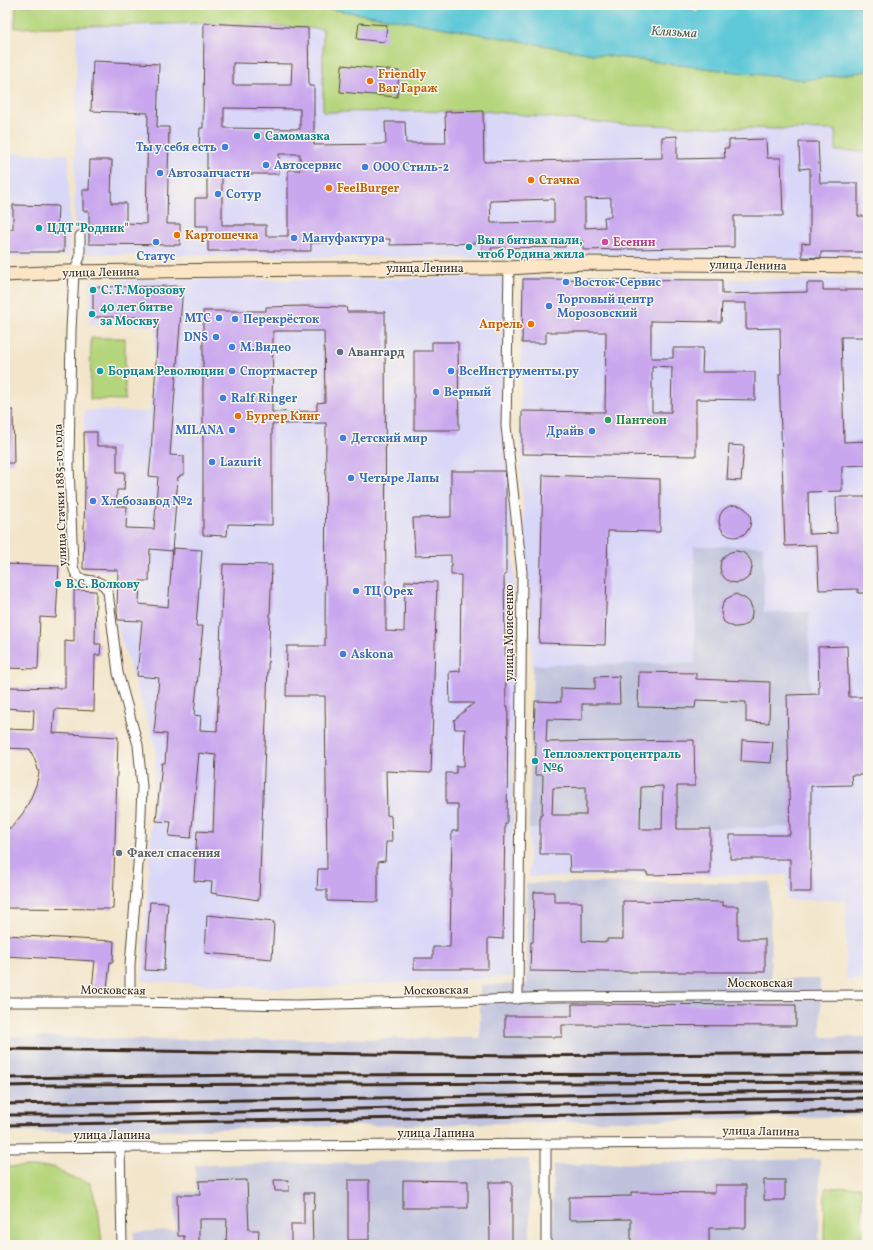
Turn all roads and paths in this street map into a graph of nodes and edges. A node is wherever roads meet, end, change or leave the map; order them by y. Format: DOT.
graph roads {
  1 [pos="80,236"];
  2 [pos="868,266"];
  3 [pos="509,268"];
  4 [pos="74,273"];
  5 [pos="5,275"];
  6 [pos="868,995"];
  7 [pos="518,999"];
  8 [pos="5,1002"];
  9 [pos="130,1002"];
  10 [pos="868,1144"];
  11 [pos="546,1145"];
  12 [pos="120,1147"];
  13 [pos="5,1148"];
  14 [pos="122,1245"];
  15 [pos="546,1245"];
  1 -- 4 [label="street"];
  2 -- 3 [label="main road, улица Ленина"];
  3 -- 4 [label="main road, улица Ленина"];
  3 -- 7 [label="street, улица Моисеенко"];
  4 -- 5 [label="main road, улица Ленина"];
  4 -- 9 [label="street, улица Стачки 1885-го года"];
  6 -- 7 [label="street, Московская"];
  7 -- 9 [label="street, Московская"];
  8 -- 9 [label="street, Московская"];
  10 -- 11 [label="street, улица Лапина"];
  11 -- 12 [label="street, улица Лапина"];
  11 -- 15 [label="street"];
  12 -- 13 [label="street, улица Лапина"];
  12 -- 14 [label="street"];
}
